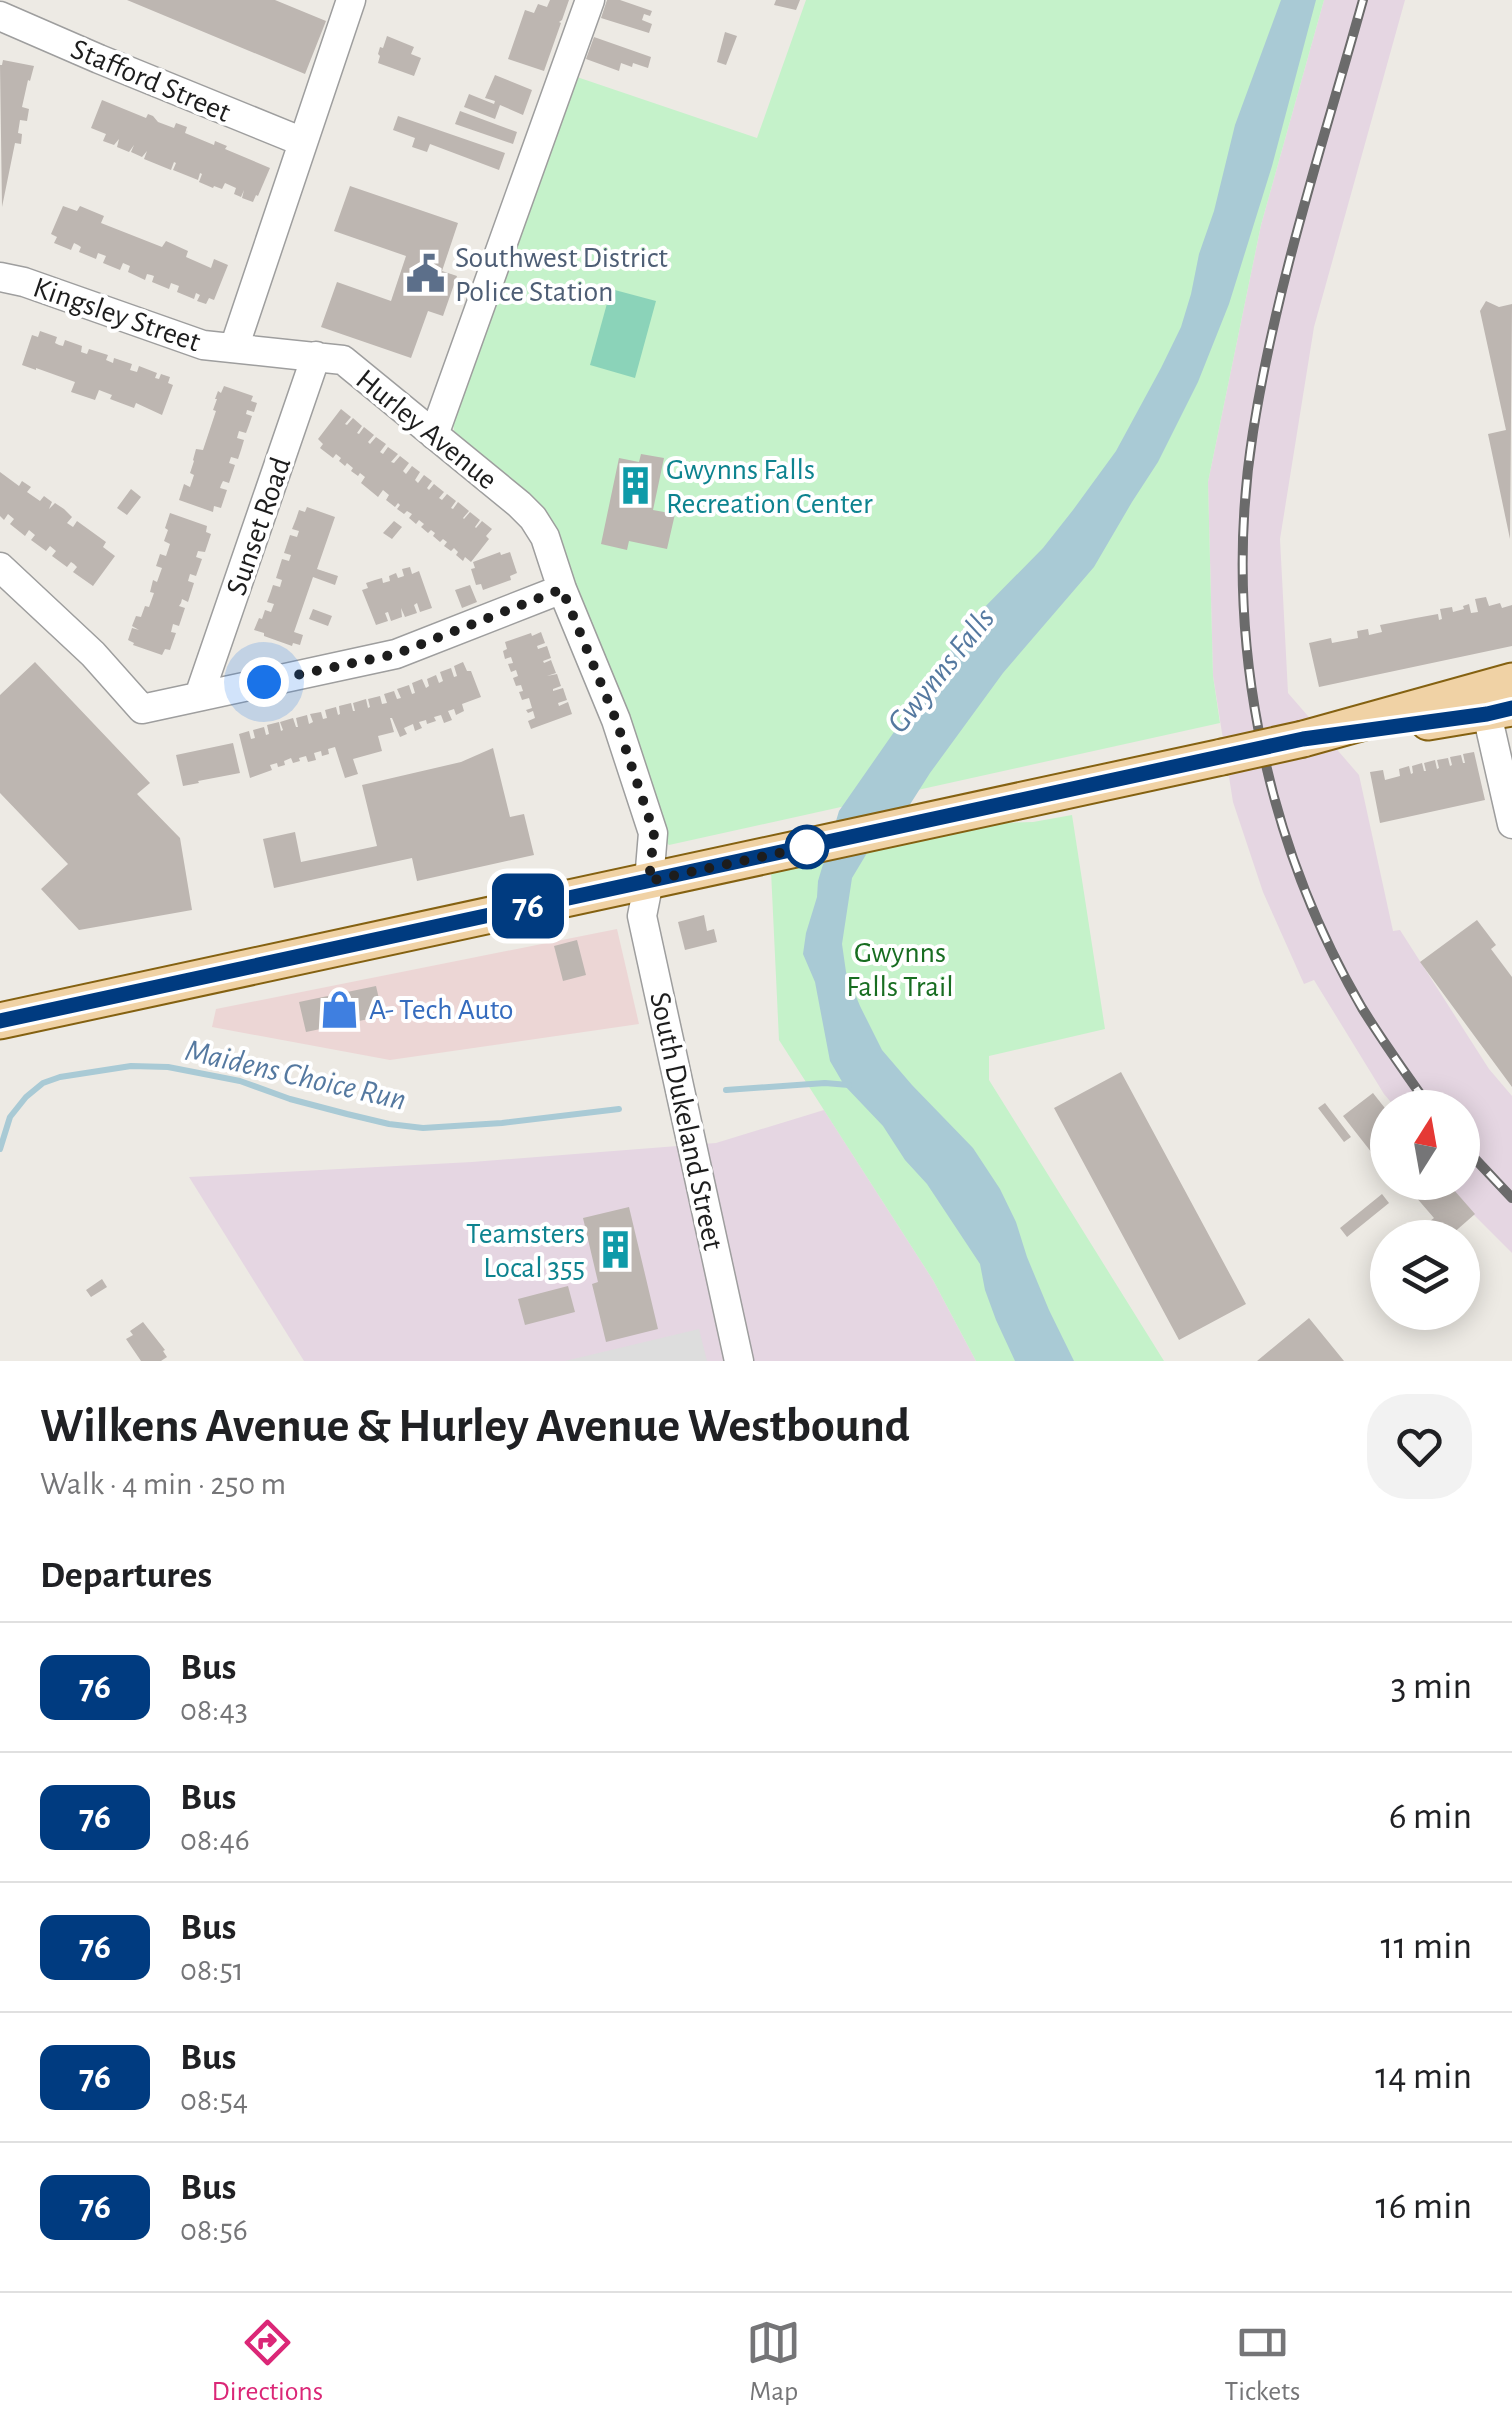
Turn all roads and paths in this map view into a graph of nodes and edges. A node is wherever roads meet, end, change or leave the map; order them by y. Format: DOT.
graph roads {
  1 [pos="351,0"];
  2 [pos="590,0"];
  3 [pos="0,16"];
  4 [pos="303,142"];
  5 [pos="0,277"];
  6 [pos="234,348"];
  7 [pos="316,356"];
  8 [pos="434,435"];
  9 [pos="0,567"];
  10 [pos="562,589"];
  11 [pos="1512,681"];
  12 [pos="200,696"];
  13 [pos="1500,711"];
  14 [pos="1303,739"];
  15 [pos="1512,824"];
  16 [pos="649,881"];
  17 [pos="0,1020"];
  18 [pos="739,1361"];
  1 -- 4 [label="street"];
  2 -- 8 [label="street"];
  3 -- 4 [label="street, Stafford Street"];
  4 -- 6 [label="street"];
  5 -- 6 [label="street, Kingsley Street"];
  6 -- 7 [label="street, Hurley Avenue"];
  7 -- 8 [label="street, Hurley Avenue"];
  7 -- 12 [label="street, Sunset Road"];
  8 -- 10 [label="street, Hurley Avenue"];
  9 -- 12 [label="street"];
  10 -- 12 [label="street"];
  10 -- 16 [label="street, Hurley Avenue"];
  11 -- 14 [label="main road"];
  13 -- 14 [label="main road"];
  13 -- 15 [label="street"];
  14 -- 16 [label="main road, bridge"];
  16 -- 17 [label="main road"];
  16 -- 18 [label="street, South Dukeland Street"];
}
